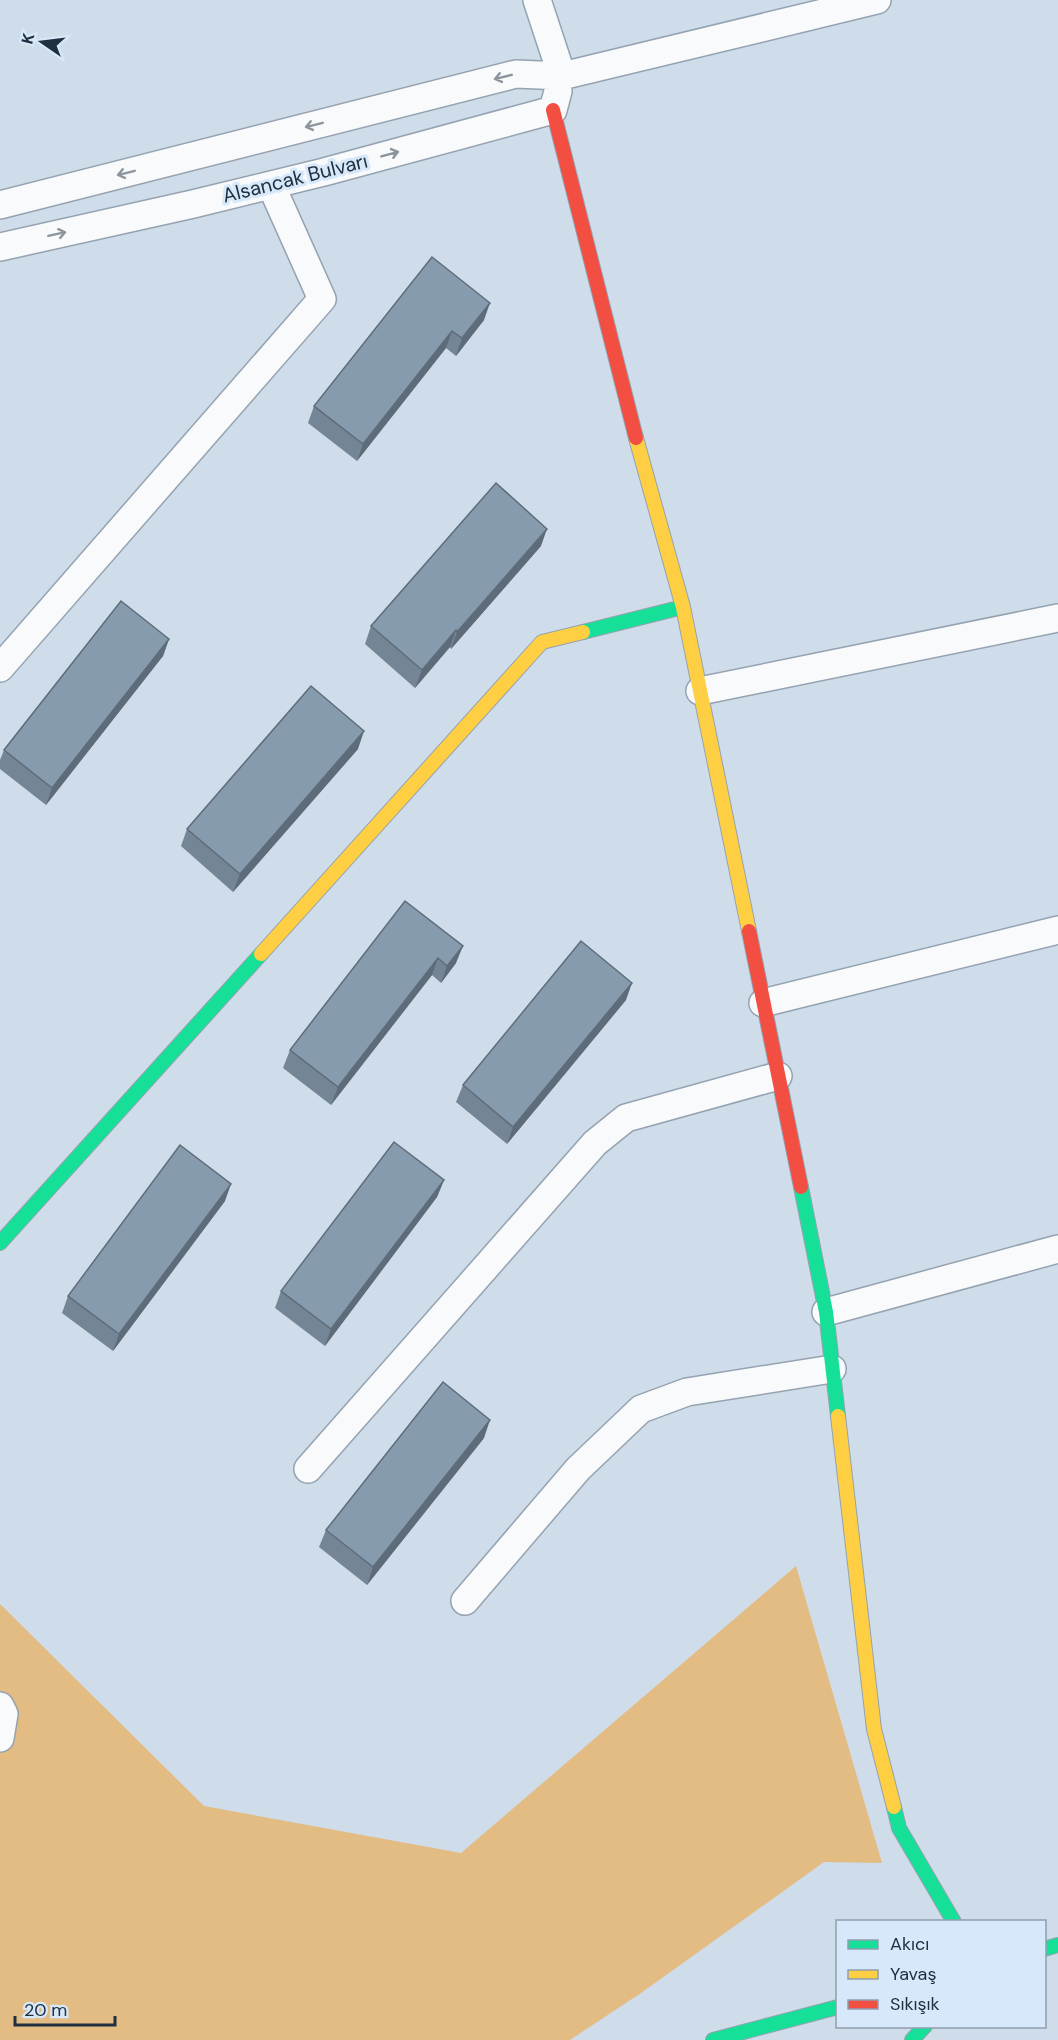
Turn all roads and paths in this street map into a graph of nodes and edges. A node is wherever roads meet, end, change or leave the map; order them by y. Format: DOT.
graph roads {
  1 [pos="537,0"];
  2 [pos="877,0"];
  3 [pos="561,76"];
  4 [pos="554,110"];
  5 [pos="271,185"];
  6 [pos="0,205"];
  7 [pos="0,246"];
  8 [pos="683,607"];
  9 [pos="1058,618"];
  10 [pos="0,668"];
  11 [pos="700,691"];
  12 [pos="1058,930"];
  13 [pos="763,1003"];
  14 [pos="778,1076"];
  15 [pos="0,1243"];
  16 [pos="1058,1249"];
  17 [pos="826,1312"];
  18 [pos="832,1369"];
  19 [pos="308,1469"];
  20 [pos="465,1600"];
  21 [pos="0,1706"];
  22 [pos="0,1738"];
  23 [pos="953,1920"];
  24 [pos="836,2007"];
  25 [pos="923,2028"];
  26 [pos="713,2040"];
  27 [pos="912,2040"];
  1 -- 3 [label="street"];
  2 -- 3 [label="street"];
  3 -- 4 [label="street"];
  3 -- 6 [label="street, one-way"];
  5 -- 4 [label="street, Alsancak Bulvarı, one-way"];
  4 -- 8 [label="street"];
  7 -- 5 [label="street, Alsancak Bulvarı, one-way"];
  5 -- 10 [label="street"];
  8 -- 11 [label="street"];
  8 -- 15 [label="street"];
  9 -- 11 [label="street"];
  11 -- 13 [label="street"];
  12 -- 13 [label="street"];
  13 -- 14 [label="street"];
  14 -- 17 [label="street"];
  14 -- 19 [label="street"];
  16 -- 17 [label="street"];
  17 -- 18 [label="street"];
  18 -- 20 [label="street"];
  18 -- 23 [label="street"];
  21 -- 22 [label="street"];
  24 -- 26 [label="street"];
  25 -- 27 [label="street"];
}
